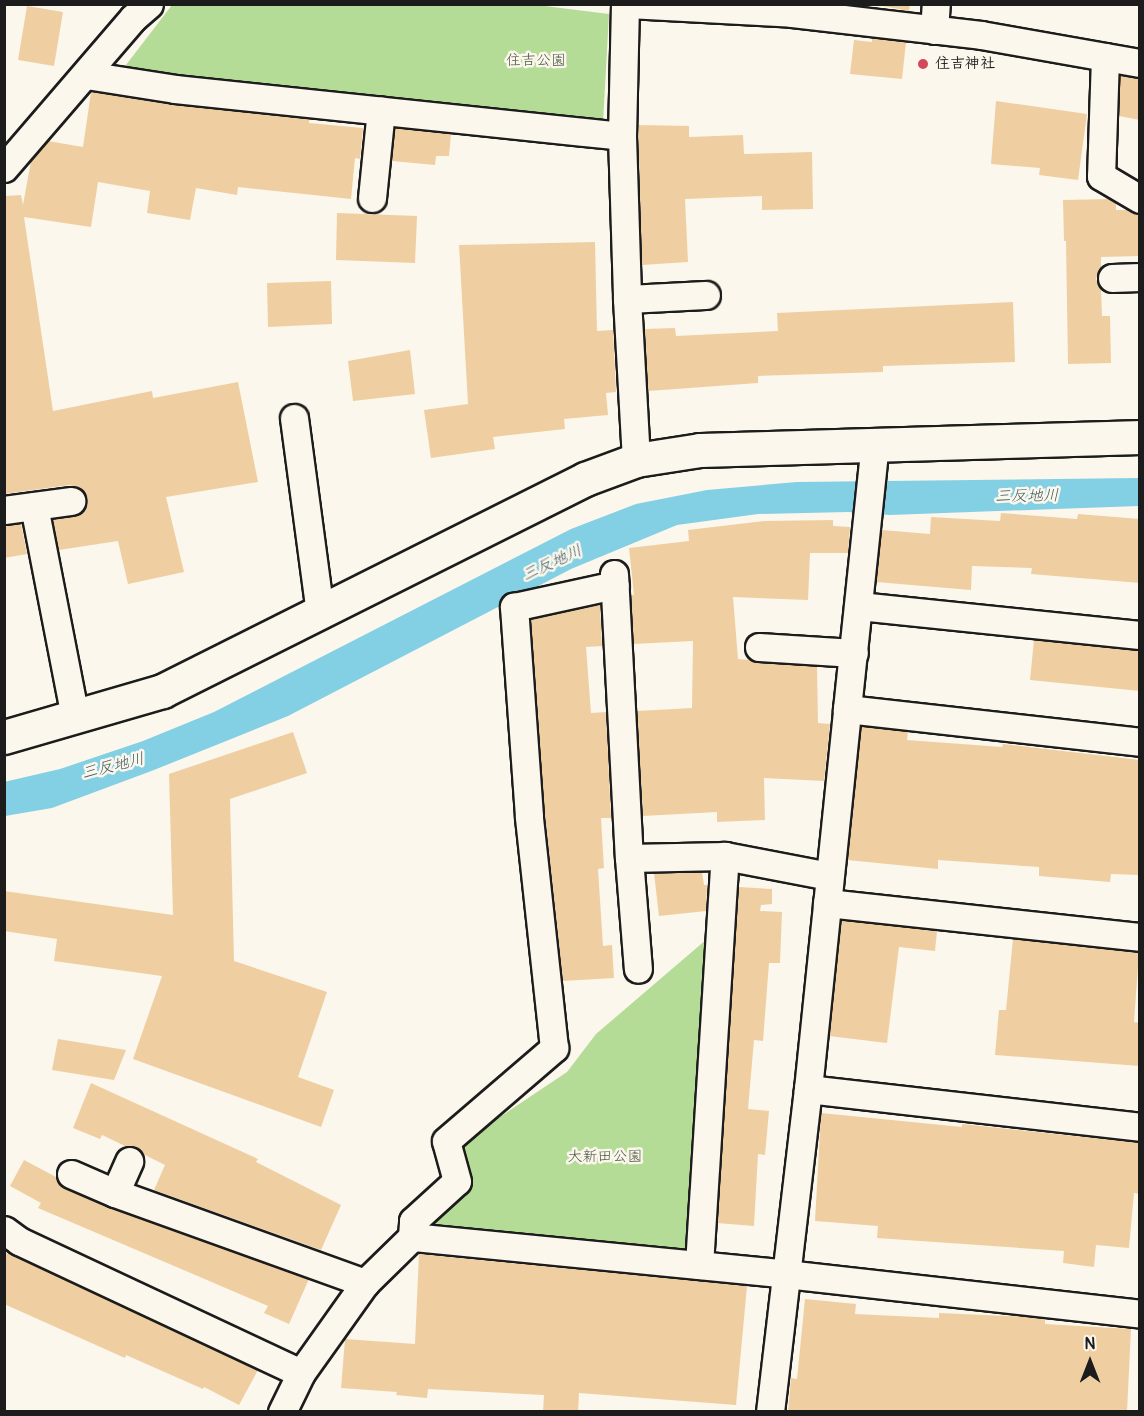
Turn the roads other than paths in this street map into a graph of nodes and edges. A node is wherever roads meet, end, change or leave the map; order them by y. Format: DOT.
graph roads {
  1 [pos="149,4"];
  2 [pos="632,5"];
  3 [pos="793,9"];
  4 [pos="935,17"];
  5 [pos="1105,57"];
  6 [pos="1140,63"];
  7 [pos="86,75"];
  8 [pos="381,110"];
  9 [pos="622,136"];
  10 [pos="4,168"];
  11 [pos="372,198"];
  12 [pos="1140,199"];
  13 [pos="1140,277"];
  14 [pos="1112,278"];
  15 [pos="706,295"];
  16 [pos="627,299"];
  17 [pos="294,418"];
  18 [pos="1140,437"];
  19 [pos="875,452"];
  20 [pos="636,460"];
  21 [pos="71,501"];
  22 [pos="34,506"];
  23 [pos="4,510"];
  24 [pos="859,606"];
  25 [pos="320,614"];
  26 [pos="1140,634"];
  27 [pos="759,647"];
  28 [pos="854,653"];
  29 [pos="847,709"];
  30 [pos="75,717"];
  31 [pos="4,737"];
  32 [pos="1140,742"];
  33 [pos="725,856"];
  34 [pos="629,858"];
  35 [pos="829,876"];
  36 [pos="827,903"];
  37 [pos="1140,937"];
  38 [pos="638,969"];
  39 [pos="808,1089"];
  40 [pos="1140,1127"];
  41 [pos="129,1161"];
  42 [pos="71,1174"];
  43 [pos="116,1193"];
  44 [pos="4,1230"];
  45 [pos="412,1237"];
  46 [pos="699,1265"];
  47 [pos="786,1274"];
  48 [pos="365,1283"];
  49 [pos="1140,1314"];
  50 [pos="301,1373"];
  51 [pos="282,1412"];
  52 [pos="770,1412"];
  1 -- 7 [label="street"];
  2 -- 3 [label="street"];
  2 -- 9 [label="street"];
  3 -- 4 [label="street"];
  4 -- 5 [label="street"];
  5 -- 6 [label="street"];
  5 -- 12 [label="street"];
  7 -- 8 [label="street"];
  7 -- 10 [label="street"];
  8 -- 9 [label="street"];
  8 -- 11 [label="street"];
  9 -- 16 [label="street"];
  13 -- 14 [label="street"];
  15 -- 16 [label="street"];
  16 -- 20 [label="street"];
  17 -- 25 [label="street"];
  18 -- 19 [label="street"];
  19 -- 20 [label="street"];
  19 -- 24 [label="street"];
  20 -- 25 [label="street"];
  21 -- 22 [label="street"];
  22 -- 23 [label="street"];
  22 -- 30 [label="street"];
  24 -- 26 [label="street"];
  24 -- 28 [label="street"];
  25 -- 30 [label="street"];
  27 -- 28 [label="street"];
  28 -- 29 [label="street"];
  29 -- 32 [label="street"];
  29 -- 35 [label="street"];
  30 -- 31 [label="street"];
  33 -- 34 [label="street"];
  33 -- 35 [label="street"];
  33 -- 46 [label="street"];
  34 -- 38 [label="street"];
  34 -- 45 [label="street"];
  35 -- 36 [label="street"];
  36 -- 37 [label="street"];
  36 -- 39 [label="street"];
  39 -- 40 [label="street"];
  39 -- 47 [label="street"];
  41 -- 43 [label="street"];
  42 -- 43 [label="street"];
  43 -- 48 [label="street"];
  44 -- 50 [label="street"];
  45 -- 46 [label="street"];
  45 -- 48 [label="street"];
  46 -- 47 [label="street"];
  47 -- 49 [label="street"];
  47 -- 52 [label="street"];
  48 -- 50 [label="street"];
  50 -- 51 [label="street"];
}
